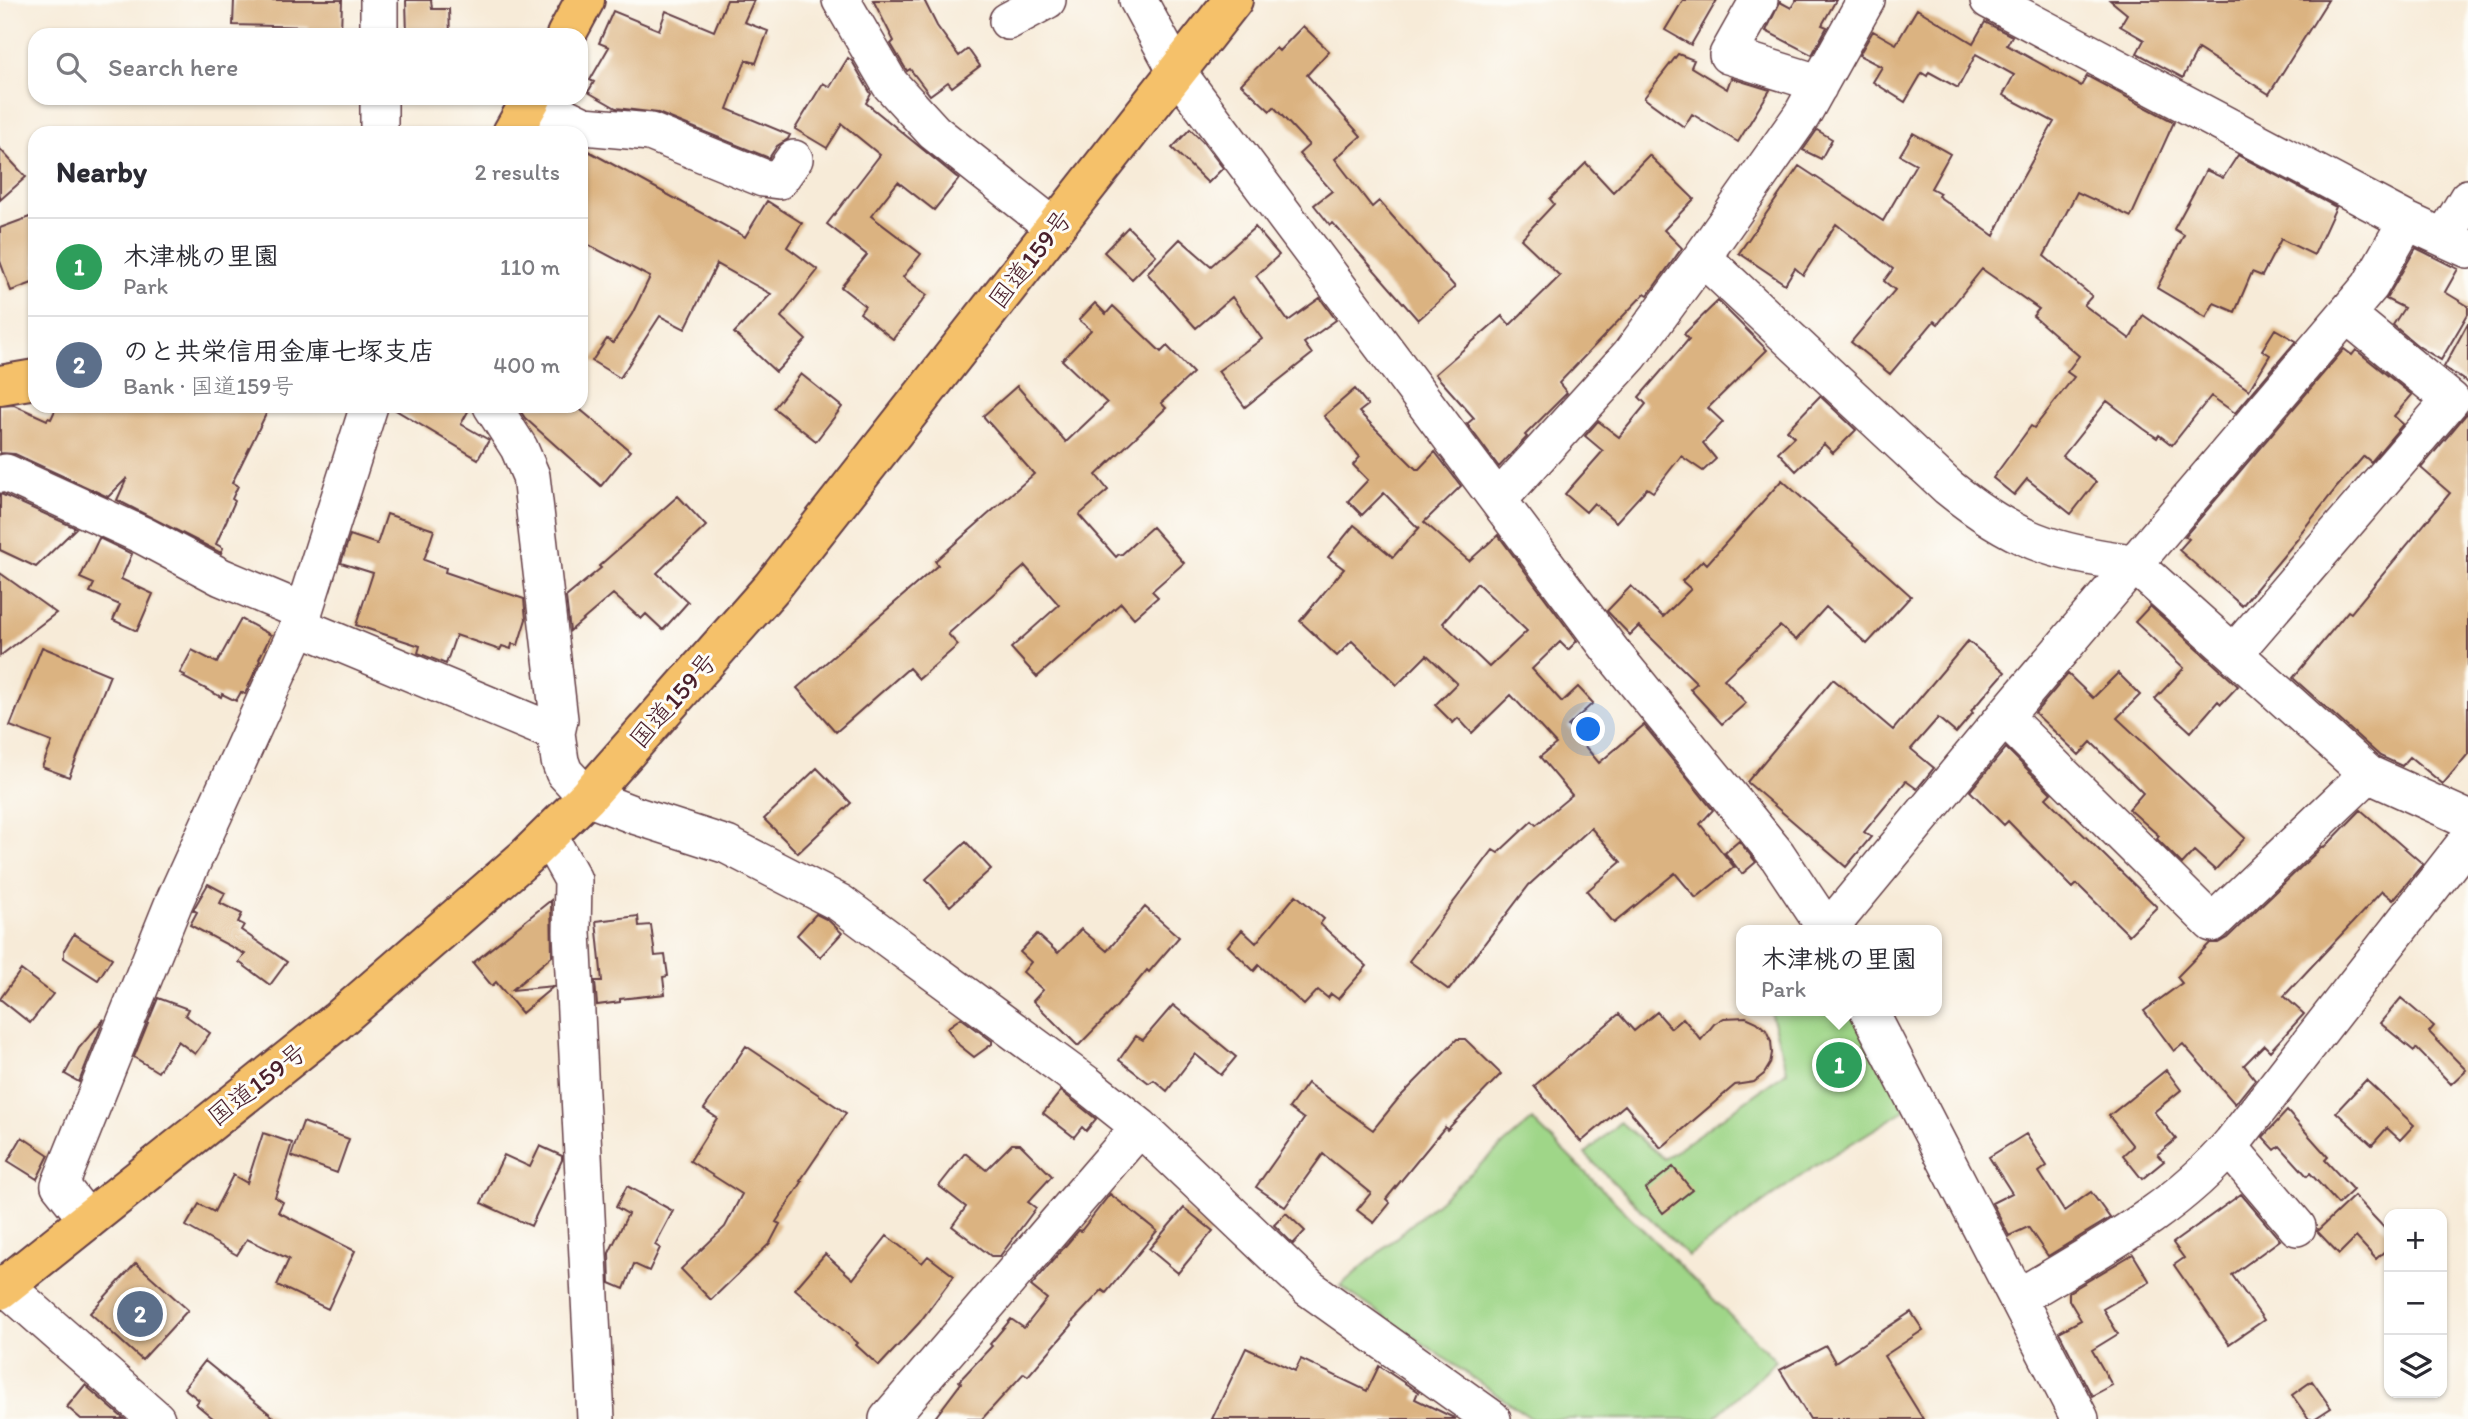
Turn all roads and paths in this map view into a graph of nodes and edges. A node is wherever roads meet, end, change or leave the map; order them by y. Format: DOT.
graph roads {
  1 [pos="379,0"];
  2 [pos="585,0"];
  3 [pos="841,0"];
  4 [pos="1045,0"];
  5 [pos="1138,0"];
  6 [pos="1233,0"];
  7 [pos="1759,0"];
  8 [pos="1866,0"];
  9 [pos="1989,0"];
  10 [pos="1008,21"];
  11 [pos="379,28"];
  12 [pos="570,28"];
  13 [pos="1177,72"];
  14 [pos="1818,87"];
  15 [pos="379,105"];
  16 [pos="528,105"];
  17 [pos="543,105"];
  18 [pos="379,126"];
  19 [pos="516,126"];
  20 [pos="583,126"];
  21 [pos="588,126"];
  22 [pos="794,159"];
  23 [pos="2468,198"];
  24 [pos="2407,221"];
  25 [pos="1055,228"];
  26 [pos="2456,243"];
  27 [pos="1702,257"];
  28 [pos="2346,314"];
  29 [pos="28,380"];
  30 [pos="0,385"];
  31 [pos="367,413"];
  32 [pos="496,413"];
  33 [pos="0,474"];
  34 [pos="1498,500"];
  35 [pos="2133,563"];
  36 [pos="302,619"];
  37 [pos="2234,653"];
  38 [pos="2004,717"];
  39 [pos="556,733"];
  40 [pos="2368,774"];
  41 [pos="587,797"];
  42 [pos="2468,819"];
  43 [pos="548,837"];
  44 [pos="2468,841"];
  45 [pos="1825,925"];
  46 [pos="1832,925"];
  47 [pos="1872,1016"];
  48 [pos="1140,1127"];
  49 [pos="2214,1152"];
  50 [pos="88,1220"];
  51 [pos="2297,1227"];
  52 [pos="3,1288"];
  53 [pos="2018,1298"];
  54 [pos="156,1419"];
  55 [pos="596,1419"];
  56 [pos="888,1419"];
  57 [pos="1492,1419"];
  58 [pos="2080,1419"];
  1 -- 11 [label="street"];
  2 -- 12 [label="main road"];
  3 -- 25 [label="street"];
  4 -- 10 [label="street"];
  5 -- 13 [label="street"];
  6 -- 13 [label="main road, 国道159号"];
  7 -- 14 [label="street"];
  8 -- 14 [label="street"];
  9 -- 24 [label="street"];
  13 -- 25 [label="main road, 国道159号"];
  13 -- 34 [label="street"];
  14 -- 27 [label="street"];
  15 -- 18 [label="street"];
  16 -- 19 [label="main road"];
  17 -- 20 [label="street"];
  21 -- 22 [label="street"];
  23 -- 26 [label="street"];
  24 -- 26 [label="street"];
  24 -- 28 [label="street"];
  25 -- 41 [label="main road, 国道159号"];
  27 -- 34 [label="street"];
  27 -- 35 [label="street"];
  28 -- 35 [label="street"];
  28 -- 37 [label="street"];
  29 -- 30 [label="main road"];
  31 -- 36 [label="street"];
  32 -- 39 [label="street"];
  33 -- 36 [label="street"];
  34 -- 45 [label="street"];
  35 -- 37 [label="street"];
  35 -- 38 [label="street"];
  36 -- 39 [label="street"];
  36 -- 50 [label="street"];
  37 -- 40 [label="street"];
  38 -- 40 [label="street"];
  38 -- 46 [label="street"];
  39 -- 41 [label="street"];
  40 -- 42 [label="street"];
  41 -- 43 [label="main road, 国道159号"];
  41 -- 48 [label="street"];
  43 -- 50 [label="main road, 国道159号"];
  43 -- 55 [label="street"];
  44 -- 49 [label="street"];
  47 -- 53 [label="street"];
  48 -- 56 [label="street"];
  48 -- 57 [label="street"];
  49 -- 51 [label="street"];
  49 -- 53 [label="street"];
  50 -- 52 [label="main road, 国道159号"];
  52 -- 54 [label="street"];
  53 -- 58 [label="street"];
}
